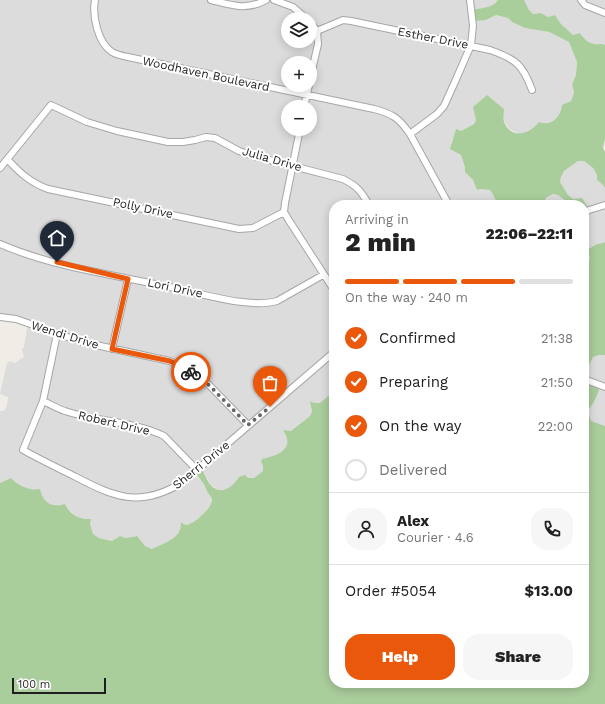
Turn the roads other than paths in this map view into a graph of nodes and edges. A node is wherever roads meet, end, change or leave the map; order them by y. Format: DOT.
graph roads {
  1 [pos="95,0"];
  2 [pos="210,0"];
  3 [pos="266,0"];
  4 [pos="274,0"];
  5 [pos="470,0"];
  6 [pos="580,0"];
  7 [pos="299,12"];
  8 [pos="605,13"];
  9 [pos="317,31"];
  10 [pos="471,45"];
  11 [pos="315,56"];
  12 [pos="532,90"];
  13 [pos="307,94"];
  14 [pos="306,100"];
  15 [pos="410,134"];
  16 [pos="298,136"];
  17 [pos="8,160"];
  18 [pos="292,166"];
  19 [pos="0,168"];
  20 [pos="366,200"];
  21 [pos="446,200"];
  22 [pos="605,205"];
  23 [pos="589,210"];
  24 [pos="284,212"];
  25 [pos="0,244"];
  26 [pos="323,274"];
  27 [pos="128,279"];
  28 [pos="329,283"];
  29 [pos="0,317"];
  30 [pos="57,334"];
  31 [pos="112,349"];
  32 [pos="329,356"];
  33 [pos="589,381"];
  34 [pos="605,387"];
  35 [pos="43,401"];
  36 [pos="248,425"];
  37 [pos="197,470"];
  1 -- 13 [label="street, Woodhaven Boulevard"];
  2 -- 3 [label="street"];
  4 -- 7 [label="street"];
  5 -- 10 [label="street"];
  6 -- 8 [label="street"];
  9 -- 10 [label="street, Esther Drive"];
  9 -- 11 [label="street"];
  10 -- 12 [label="street, Esther Drive"];
  10 -- 15 [label="street"];
  13 -- 14 [label="street"];
  13 -- 15 [label="street, Woodhaven Boulevard"];
  15 -- 21 [label="street, Woodhaven Boulevard"];
  16 -- 18 [label="street"];
  17 -- 18 [label="street, Julia Drive"];
  17 -- 19 [label="street"];
  17 -- 24 [label="street, Polly Drive"];
  18 -- 20 [label="street, Julia Drive"];
  18 -- 24 [label="street"];
  22 -- 23 [label="street"];
  24 -- 26 [label="street"];
  25 -- 27 [label="street, Lori Drive"];
  26 -- 27 [label="street, Lori Drive"];
  26 -- 28 [label="street"];
  27 -- 31 [label="street"];
  29 -- 30 [label="street, Wendi Drive"];
  30 -- 31 [label="street, Wendi Drive"];
  30 -- 35 [label="street"];
  31 -- 36 [label="street, Wendi Drive"];
  32 -- 36 [label="street, Sherri Drive"];
  33 -- 34 [label="street"];
  35 -- 37 [label="street, Robert Drive"];
  35 -- 37 [label="street, Sherri Drive"];
  36 -- 37 [label="street, Sherri Drive"];
}
